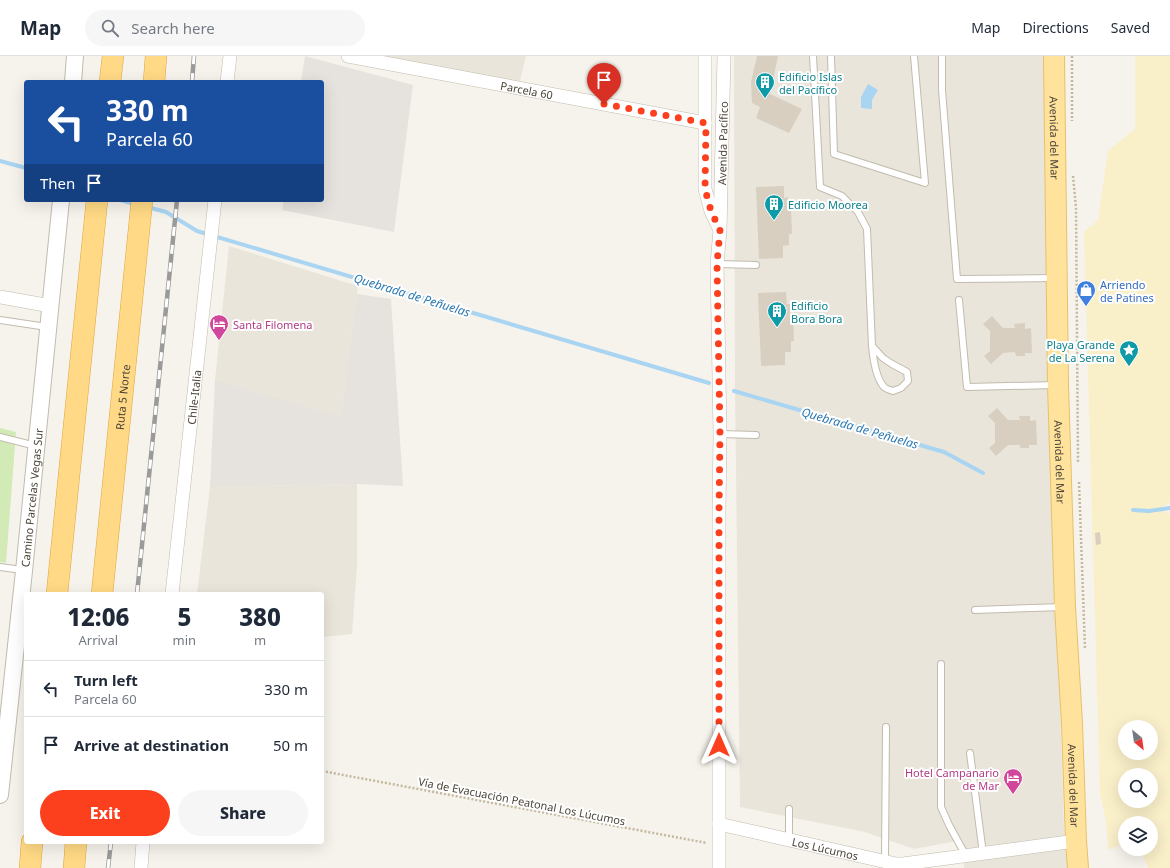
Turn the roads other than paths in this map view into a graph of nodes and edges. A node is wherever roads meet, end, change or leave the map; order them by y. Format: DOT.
graph roads {
  1 [pos="75,56"];
  2 [pos="113,56"];
  3 [pos="156,56"];
  4 [pos="230,56"];
  5 [pos="348,56"];
  6 [pos="705,56"];
  7 [pos="724,56"];
  8 [pos="813,56"];
  9 [pos="831,56"];
  10 [pos="913,56"];
  11 [pos="942,56"];
  12 [pos="1054,56"];
  13 [pos="73,80"];
  14 [pos="110,80"];
  15 [pos="154,80"];
  16 [pos="227,80"];
  17 [pos="706,123"];
  18 [pos="61,202"];
  19 [pos="97,202"];
  20 [pos="142,202"];
  21 [pos="214,202"];
  22 [pos="720,230"];
  23 [pos="717,264"];
  24 [pos="756,265"];
  25 [pos="1056,278"];
  26 [pos="0,297"];
  27 [pos="960,300"];
  28 [pos="51,306"];
  29 [pos="0,320"];
  30 [pos="49,327"];
  31 [pos="872,346"];
  32 [pos="1058,385"];
  33 [pos="720,434"];
  34 [pos="756,435"];
  35 [pos="0,437"];
  36 [pos="36,446"];
  37 [pos="0,567"];
  38 [pos="24,571"];
  39 [pos="57,592"];
  40 [pos="102,592"];
  41 [pos="172,592"];
  42 [pos="1065,607"];
  43 [pos="975,610"];
  44 [pos="941,664"];
  45 [pos="886,727"];
  46 [pos="970,753"];
  47 [pos="0,795"];
  48 [pos="789,809"];
  49 [pos="719,824"];
  50 [pos="789,839"];
  51 [pos="1076,841"];
  52 [pos="32,844"];
  53 [pos="76,844"];
  54 [pos="144,844"];
  55 [pos="983,854"];
  56 [pos="966,856"];
  57 [pos="885,860"];
  58 [pos="30,868"];
  59 [pos="74,868"];
  60 [pos="141,868"];
  61 [pos="719,868"];
  62 [pos="1078,868"];
  1 -- 13 [label="street"];
  2 -- 14 [label="highway"];
  3 -- 15 [label="highway"];
  4 -- 16 [label="street"];
  5 -- 17 [label="street, Parcela 60"];
  6 -- 17 [label="street, Avenida Pacífico"];
  7 -- 22 [label="street, Avenida Pacífico"];
  8 -- 31 [label="lane"];
  9 -- 10 [label="lane"];
  11 -- 25 [label="lane"];
  12 -- 25 [label="main road, Avenida del Mar"];
  17 -- 22 [label="street, Avenida Pacífico"];
  18 -- 28 [label="street, Camino Parcelas Vegas Sur"];
  19 -- 39 [label="highway"];
  20 -- 40 [label="highway, Ruta 5 Norte"];
  21 -- 41 [label="street, Chile-Italia"];
  22 -- 23 [label="street, Avenida Pacífico"];
  23 -- 24 [label="lane"];
  23 -- 33 [label="street, Avenida Pacífico"];
  25 -- 32 [label="main road, Avenida del Mar"];
  26 -- 28 [label="street"];
  27 -- 32 [label="lane"];
  28 -- 30 [label="street, Camino Parcelas Vegas Sur"];
  29 -- 30 [label="lane"];
  30 -- 36 [label="street, Camino Parcelas Vegas Sur"];
  31 -- 31 [label="lane"];
  32 -- 42 [label="main road, Avenida del Mar"];
  33 -- 34 [label="lane"];
  33 -- 49 [label="street, Avenida Pacífico"];
  35 -- 36 [label="lane"];
  36 -- 38 [label="street, Camino Parcelas Vegas Sur"];
  37 -- 38 [label="lane"];
  38 -- 47 [label="street, Camino Parcelas Vegas Sur"];
  42 -- 43 [label="lane"];
  42 -- 51 [label="main road, Avenida del Mar"];
  44 -- 56 [label="lane"];
  45 -- 57 [label="lane"];
  46 -- 55 [label="lane"];
  48 -- 50 [label="lane"];
  49 -- 50 [label="street, Los Lúcumos"];
  49 -- 61 [label="street, Avenida Pacífico"];
  50 -- 57 [label="street, Los Lúcumos"];
  51 -- 55 [label="street, Los Lúcumos"];
  51 -- 62 [label="main road, Avenida del Mar"];
  52 -- 58 [label="highway"];
  53 -- 59 [label="highway"];
  54 -- 60 [label="street"];
  55 -- 56 [label="street, Los Lúcumos"];
  56 -- 57 [label="street, Los Lúcumos"];
}
